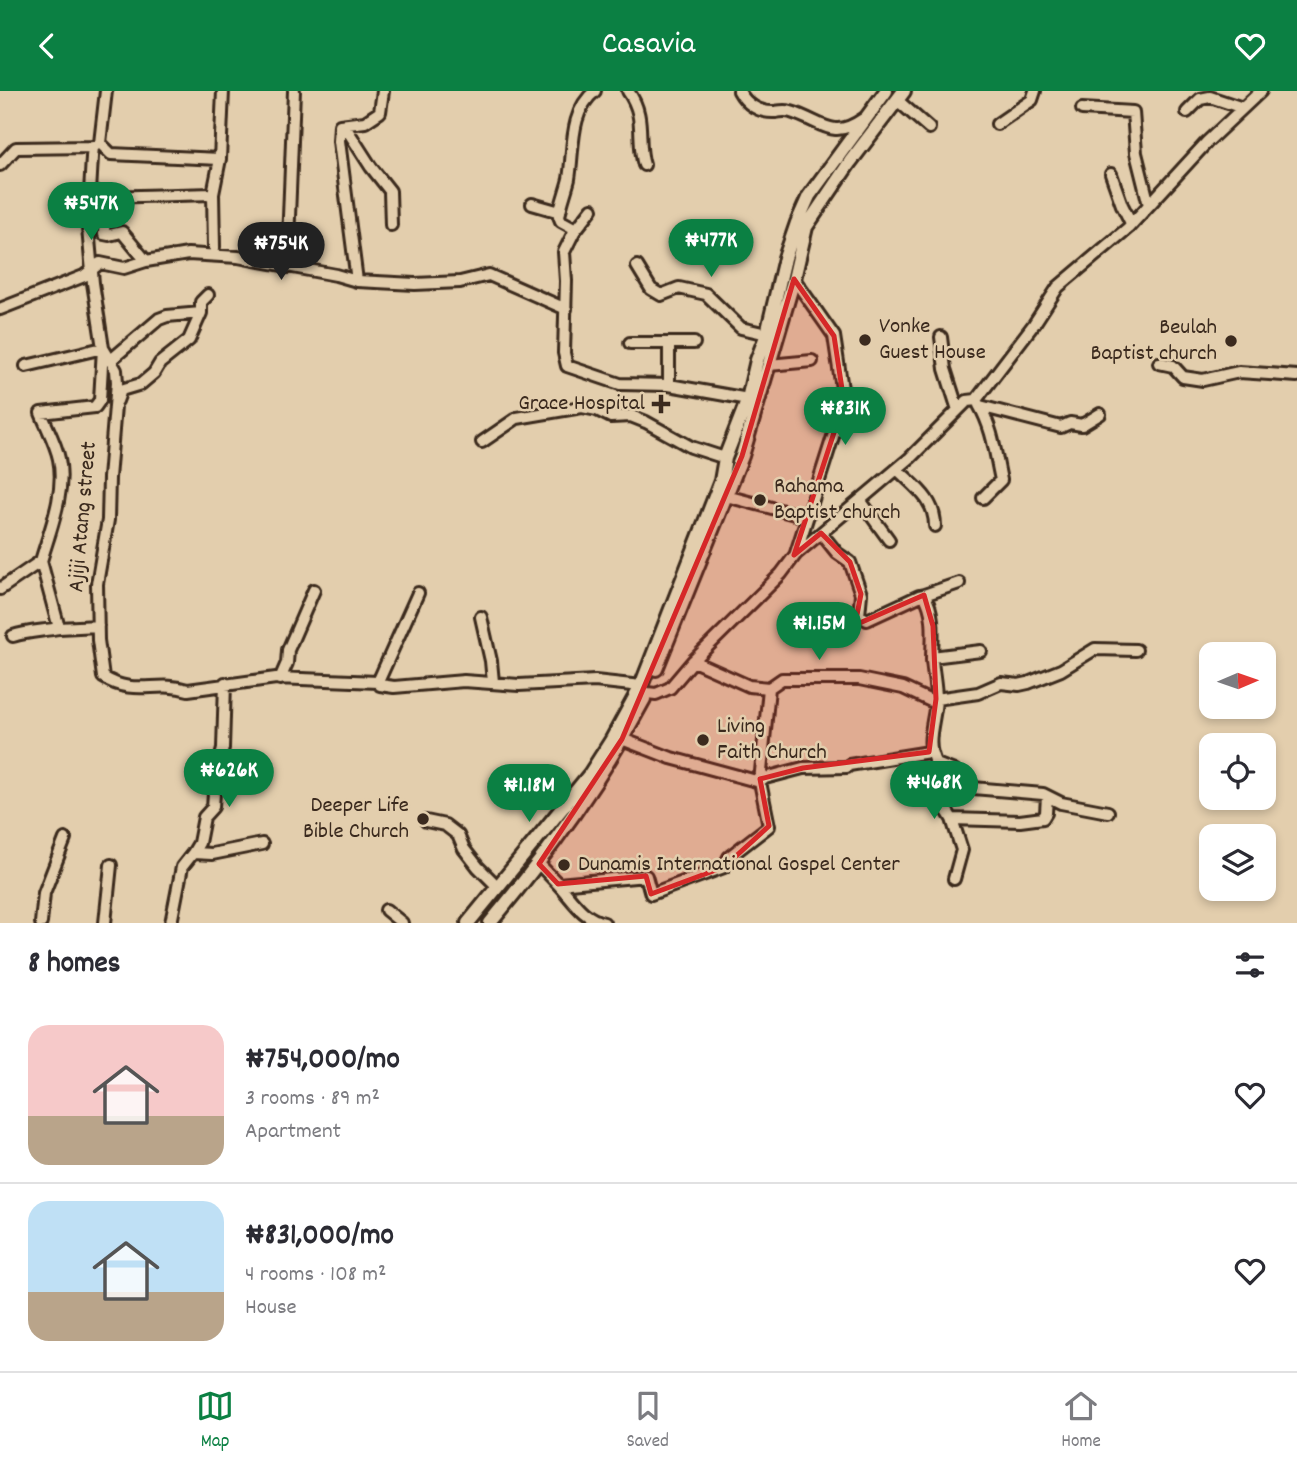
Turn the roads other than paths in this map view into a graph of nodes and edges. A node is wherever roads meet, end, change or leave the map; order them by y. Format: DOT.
graph roads {
  1 [pos="106,91"];
  2 [pos="223,91"];
  3 [pos="294,91"];
  4 [pos="383,91"];
  5 [pos="595,91"];
  6 [pos="628,91"];
  7 [pos="739,91"];
  8 [pos="886,91"];
  9 [pos="1035,91"];
  10 [pos="1261,91"];
  11 [pos="900,96"];
  12 [pos="1082,109"];
  13 [pos="1243,109"];
  14 [pos="870,112"];
  15 [pos="1187,112"];
  16 [pos="997,124"];
  17 [pos="344,125"];
  18 [pos="929,128"];
  19 [pos="97,145"];
  20 [pos="220,159"];
  21 [pos="0,165"];
  22 [pos="644,165"];
  23 [pos="1111,174"];
  24 [pos="92,180"];
  25 [pos="90,194"];
  26 [pos="214,194"];
  27 [pos="104,197"];
  28 [pos="531,204"];
  29 [pos="1149,205"];
  30 [pos="592,209"];
  31 [pos="560,212"];
  32 [pos="1131,223"];
  33 [pos="391,225"];
  34 [pos="574,232"];
  35 [pos="214,247"];
  36 [pos="146,261"];
  37 [pos="637,266"];
  38 [pos="287,267"];
  39 [pos="93,269"];
  40 [pos="794,279"];
  41 [pos="357,281"];
  42 [pos="208,295"];
  43 [pos="0,309"];
  44 [pos="566,309"];
  45 [pos="201,313"];
  46 [pos="767,334"];
  47 [pos="941,337"];
  48 [pos="630,343"];
  49 [pos="694,343"];
  50 [pos="669,344"];
  51 [pos="103,348"];
  52 [pos="112,359"];
  53 [pos="812,361"];
  54 [pos="1159,363"];
  55 [pos="769,365"];
  56 [pos="26,366"];
  57 [pos="1297,376"];
  58 [pos="669,385"];
  59 [pos="748,399"];
  60 [pos="978,403"];
  61 [pos="115,406"];
  62 [pos="958,410"];
  63 [pos="1100,414"];
  64 [pos="482,442"];
  65 [pos="725,458"];
  66 [pos="897,469"];
  67 [pos="726,496"];
  68 [pos="983,498"];
  69 [pos="860,501"];
  70 [pos="806,517"];
  71 [pos="934,526"];
  72 [pos="821,533"];
  73 [pos="889,540"];
  74 [pos="796,554"];
  75 [pos="41,561"];
  76 [pos="959,583"];
  77 [pos="0,589"];
  78 [pos="314,590"];
  79 [pos="418,593"];
  80 [pos="923,595"];
  81 [pos="481,617"];
  82 [pos="97,626"];
  83 [pos="59,628"];
  84 [pos="13,636"];
  85 [pos="1136,650"];
  86 [pos="981,651"];
  87 [pos="932,657"];
  88 [pos="694,661"];
  89 [pos="281,679"];
  90 [pos="378,682"];
  91 [pos="493,682"];
  92 [pos="225,684"];
  93 [pos="769,688"];
  94 [pos="644,689"];
  95 [pos="936,701"];
  96 [pos="622,739"];
  97 [pos="929,752"];
  98 [pos="936,764"];
  99 [pos="760,782"];
  100 [pos="1047,796"];
  101 [pos="1108,812"];
  102 [pos="952,819"];
  103 [pos="426,821"];
  104 [pos="65,839"];
  105 [pos="262,844"];
  106 [pos="193,853"];
  107 [pos="539,864"];
  108 [pos="111,865"];
  109 [pos="954,879"];
  110 [pos="558,884"];
  111 [pos="497,886"];
  112 [pos="386,909"];
  113 [pos="41,923"];
  114 [pos="105,923"];
  115 [pos="171,923"];
  116 [pos="402,923"];
  117 [pos="468,923"];
  118 [pos="490,923"];
  119 [pos="604,923"];
  1 -- 19 [label="street"];
  2 -- 20 [label="street"];
  3 -- 38 [label="street"];
  4 -- 17 [label="street"];
  5 -- 31 [label="street"];
  6 -- 22 [label="street"];
  7 -- 14 [label="street"];
  8 -- 14 [label="main road"];
  9 -- 16 [label="street"];
  10 -- 13 [label="street"];
  11 -- 18 [label="street"];
  11 -- 40 [label="main road"];
  12 -- 29 [label="street"];
  13 -- 15 [label="street"];
  13 -- 29 [label="street"];
  14 -- 46 [label="main road"];
  17 -- 33 [label="street"];
  17 -- 41 [label="street"];
  19 -- 20 [label="street"];
  19 -- 21 [label="street"];
  19 -- 24 [label="street"];
  20 -- 26 [label="street"];
  23 -- 32 [label="street"];
  24 -- 25 [label="street"];
  24 -- 27 [label="street"];
  25 -- 27 [label="street"];
  25 -- 39 [label="street"];
  26 -- 27 [label="street"];
  26 -- 35 [label="street"];
  27 -- 36 [label="street"];
  28 -- 31 [label="street"];
  29 -- 32 [label="street"];
  30 -- 34 [label="street"];
  31 -- 34 [label="street"];
  32 -- 60 [label="street"];
  34 -- 44 [label="street"];
  36 -- 38 [label="street"];
  36 -- 39 [label="street"];
  37 -- 46 [label="street"];
  38 -- 41 [label="street"];
  39 -- 43 [label="street"];
  39 -- 51 [label="street"];
  40 -- 55 [label="main road"];
  40 -- 70 [label="street"];
  41 -- 44 [label="street"];
  42 -- 45 [label="street"];
  44 -- 58 [label="street"];
  45 -- 52 [label="street"];
  45 -- 61 [label="street"];
  46 -- 59 [label="main road"];
  47 -- 62 [label="street"];
  48 -- 50 [label="street"];
  49 -- 50 [label="street"];
  50 -- 58 [label="street"];
  51 -- 52 [label="street"];
  51 -- 56 [label="street"];
  51 -- 75 [label="street"];
  52 -- 61 [label="street, Ajiji Atang street"];
  53 -- 55 [label="street"];
  54 -- 57 [label="street"];
  55 -- 67 [label="main road"];
  58 -- 59 [label="street"];
  59 -- 65 [label="main road"];
  60 -- 62 [label="street"];
  60 -- 63 [label="street"];
  60 -- 68 [label="street"];
  61 -- 82 [label="street, Ajiji Atang street"];
  62 -- 66 [label="street"];
  64 -- 65 [label="street"];
  65 -- 94 [label="main road"];
  66 -- 69 [label="street"];
  66 -- 71 [label="street"];
  67 -- 70 [label="street"];
  67 -- 94 [label="main road"];
  69 -- 72 [label="street"];
  69 -- 73 [label="street"];
  70 -- 74 [label="street"];
  72 -- 74 [label="street"];
  72 -- 80 [label="street"];
  74 -- 88 [label="street"];
  75 -- 77 [label="street"];
  75 -- 83 [label="street"];
  76 -- 80 [label="street"];
  78 -- 89 [label="street"];
  79 -- 90 [label="street"];
  80 -- 87 [label="street"];
  81 -- 91 [label="street"];
  82 -- 83 [label="street"];
  82 -- 92 [label="street, Ajiji Atang street"];
  83 -- 84 [label="street"];
  85 -- 95 [label="street"];
  86 -- 87 [label="street"];
  87 -- 95 [label="street"];
  88 -- 93 [label="street"];
  88 -- 94 [label="street"];
  89 -- 90 [label="street, Ajiji Atang street"];
  89 -- 92 [label="street, Ajiji Atang street"];
  90 -- 91 [label="street, Ajiji Atang street"];
  91 -- 94 [label="street, Ajiji Atang street"];
  92 -- 106 [label="street"];
  93 -- 95 [label="street"];
  93 -- 99 [label="street"];
  94 -- 96 [label="main road"];
  94 -- 111 [label="main road"];
  95 -- 97 [label="street"];
  96 -- 99 [label="street"];
  96 -- 107 [label="main road"];
  97 -- 98 [label="street"];
  97 -- 99 [label="street"];
  98 -- 100 [label="street"];
  98 -- 102 [label="street"];
  99 -- 110 [label="street"];
  100 -- 101 [label="street"];
  100 -- 102 [label="street"];
  102 -- 109 [label="street"];
  103 -- 111 [label="street"];
  104 -- 113 [label="street"];
  105 -- 106 [label="street"];
  106 -- 115 [label="street"];
  107 -- 110 [label="street"];
  107 -- 118 [label="main road"];
  108 -- 114 [label="street"];
  110 -- 119 [label="street"];
  111 -- 117 [label="main road"];
  112 -- 116 [label="street"];
}
